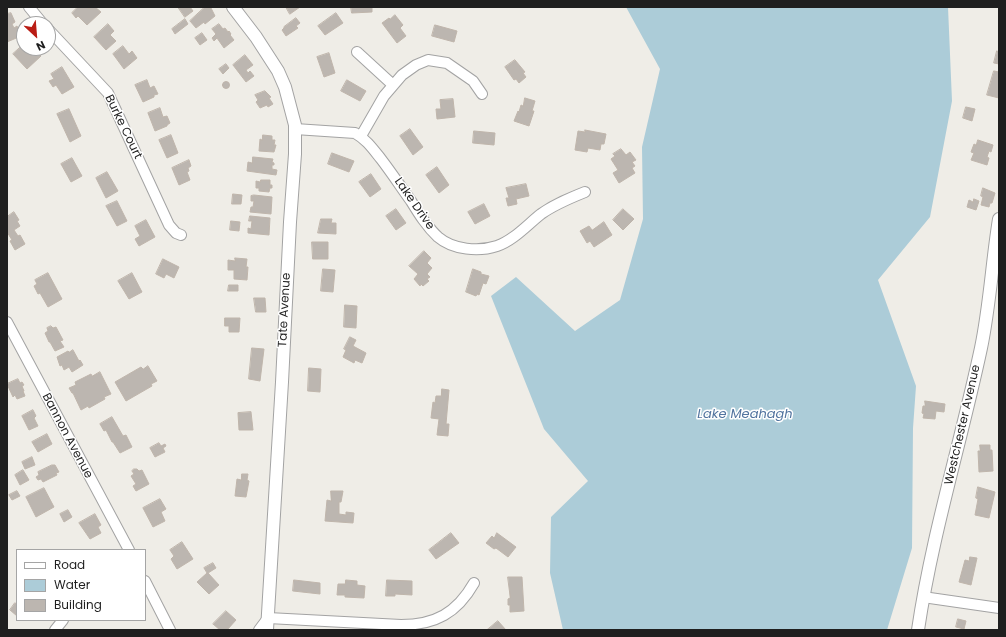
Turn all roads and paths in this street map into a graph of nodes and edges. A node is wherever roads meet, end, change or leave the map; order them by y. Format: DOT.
graph roads {
  1 [pos="29,7"];
  2 [pos="233,7"];
  3 [pos="36,16"];
  4 [pos="56,38"];
  5 [pos="357,52"];
  6 [pos="393,85"];
  7 [pos="482,94"];
  8 [pos="295,129"];
  9 [pos="361,136"];
  10 [pos="585,192"];
  11 [pos="999,219"];
  12 [pos="181,235"];
  13 [pos="7,322"];
  14 [pos="126,549"];
  15 [pos="146,583"];
  16 [pos="474,583"];
  17 [pos="923,597"];
  18 [pos="999,608"];
  19 [pos="62,621"];
  20 [pos="268,624"];
  21 [pos="55,630"];
  22 [pos="170,630"];
  23 [pos="259,630"];
  24 [pos="918,630"];
  1 -- 3 [label="street"];
  2 -- 8 [label="street, Tate Avenue"];
  4 -- 12 [label="street, Burke Court"];
  5 -- 6 [label="street"];
  6 -- 7 [label="street"];
  6 -- 9 [label="street"];
  8 -- 9 [label="street"];
  8 -- 20 [label="street, Tate Avenue"];
  9 -- 10 [label="street, Lake Drive"];
  11 -- 17 [label="street, Westchester Avenue"];
  13 -- 14 [label="street, Bannon Avenue"];
  15 -- 22 [label="street"];
  16 -- 20 [label="street"];
  17 -- 18 [label="street"];
  17 -- 24 [label="street, Westchester Avenue"];
  19 -- 21 [label="street"];
  20 -- 23 [label="street"];
}
